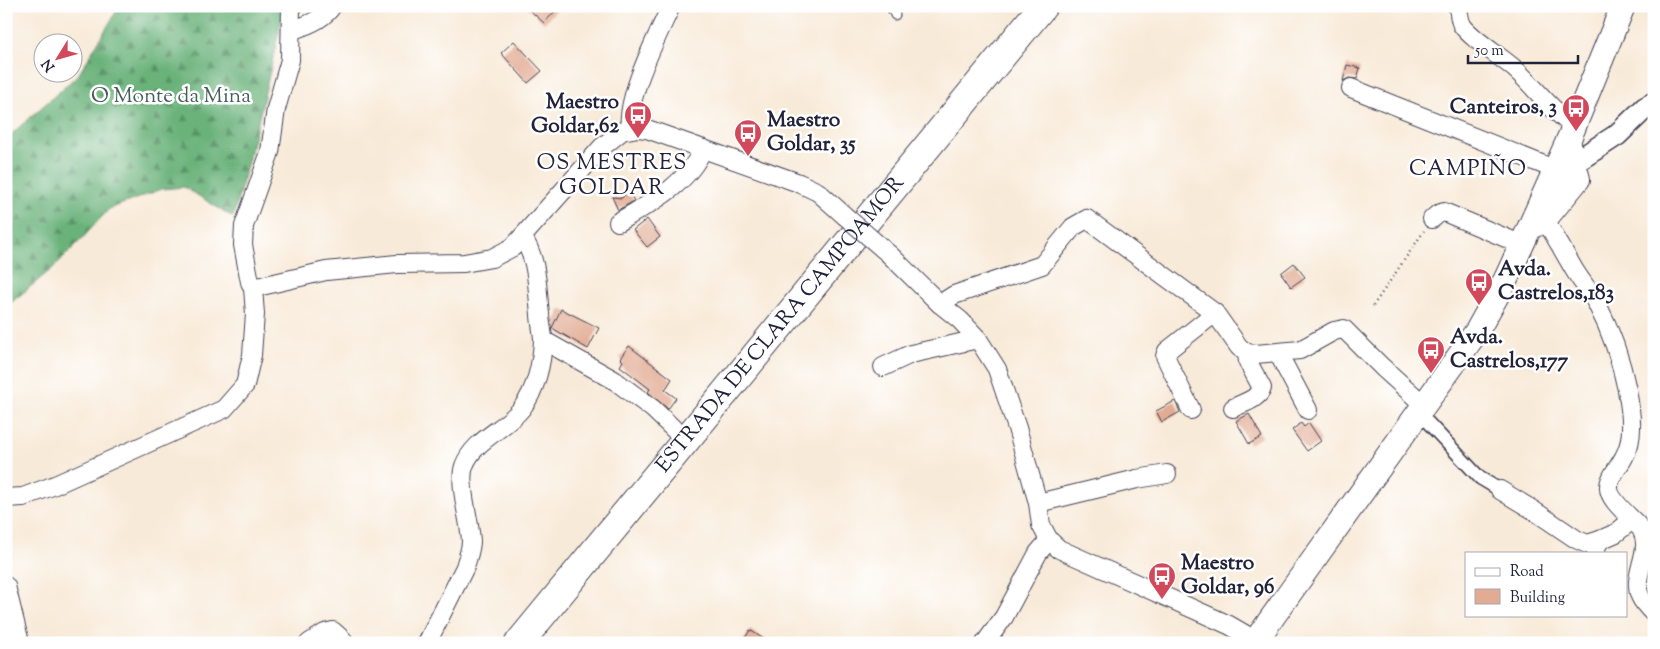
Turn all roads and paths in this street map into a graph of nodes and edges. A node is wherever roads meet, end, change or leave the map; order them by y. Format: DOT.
graph roads {
  1 [pos="291,6"];
  2 [pos="332,6"];
  3 [pos="671,6"];
  4 [pos="1043,6"];
  5 [pos="1062,6"];
  6 [pos="1458,6"];
  7 [pos="1623,6"];
  8 [pos="292,30"];
  9 [pos="1351,88"];
  10 [pos="1654,103"];
  11 [pos="630,128"];
  12 [pos="703,149"];
  13 [pos="1568,158"];
  14 [pos="1432,219"];
  15 [pos="618,222"];
  16 [pos="1533,227"];
  17 [pos="522,238"];
  18 [pos="253,288"];
  19 [pos="940,304"];
  20 [pos="1373,306"];
  21 [pos="1216,313"];
  22 [pos="978,339"];
  23 [pos="543,340"];
  24 [pos="1247,353"];
  25 [pos="1278,353"];
  26 [pos="884,367"];
  27 [pos="1233,408"];
  28 [pos="1422,409"];
  29 [pos="1191,410"];
  30 [pos="1308,410"];
  31 [pos="685,440"];
  32 [pos="1167,474"];
  33 [pos="1500,490"];
  34 [pos="6,498"];
  35 [pos="1038,503"];
  36 [pos="1632,520"];
  37 [pos="1049,540"];
  38 [pos="1597,546"];
  39 [pos="6,586"];
  40 [pos="1654,614"];
  41 [pos="343,640"];
  42 [pos="1256,642"];
  43 [pos="20,643"];
  44 [pos="308,643"];
  45 [pos="426,643"];
  46 [pos="519,643"];
  47 [pos="539,643"];
  48 [pos="985,643"];
  1 -- 8 [label="street"];
  2 -- 8 [label="street"];
  3 -- 11 [label="street"];
  4 -- 31 [label="main road, ESTRADA DE CLARA CAMPOAMOR"];
  5 -- 47 [label="main road, ESTRADA DE CLARA CAMPOAMOR"];
  6 -- 13 [label="street"];
  7 -- 13 [label="main road"];
  8 -- 18 [label="street"];
  9 -- 13 [label="street"];
  10 -- 13 [label="street"];
  11 -- 12 [label="street"];
  11 -- 17 [label="street"];
  12 -- 15 [label="street"];
  12 -- 19 [label="street, bridge"];
  13 -- 16 [label="main road"];
  14 -- 16 [label="street"];
  14 -- 20 [label="path"];
  16 -- 28 [label="main road"];
  16 -- 36 [label="street"];
  17 -- 18 [label="street"];
  17 -- 23 [label="street"];
  18 -- 34 [label="street"];
  19 -- 21 [label="street"];
  19 -- 22 [label="street"];
  21 -- 24 [label="street"];
  21 -- 29 [label="street"];
  22 -- 26 [label="street"];
  22 -- 35 [label="street"];
  23 -- 31 [label="street"];
  23 -- 45 [label="street"];
  24 -- 25 [label="street"];
  24 -- 27 [label="street"];
  25 -- 28 [label="street"];
  25 -- 30 [label="street"];
  28 -- 33 [label="street"];
  28 -- 42 [label="main road"];
  31 -- 46 [label="main road, ESTRADA DE CLARA CAMPOAMOR"];
  32 -- 35 [label="street"];
  33 -- 38 [label="street"];
  35 -- 37 [label="street"];
  36 -- 38 [label="street"];
  36 -- 40 [label="street"];
  37 -- 42 [label="street"];
  37 -- 48 [label="street"];
  39 -- 43 [label="street"];
  41 -- 44 [label="street"];
}
